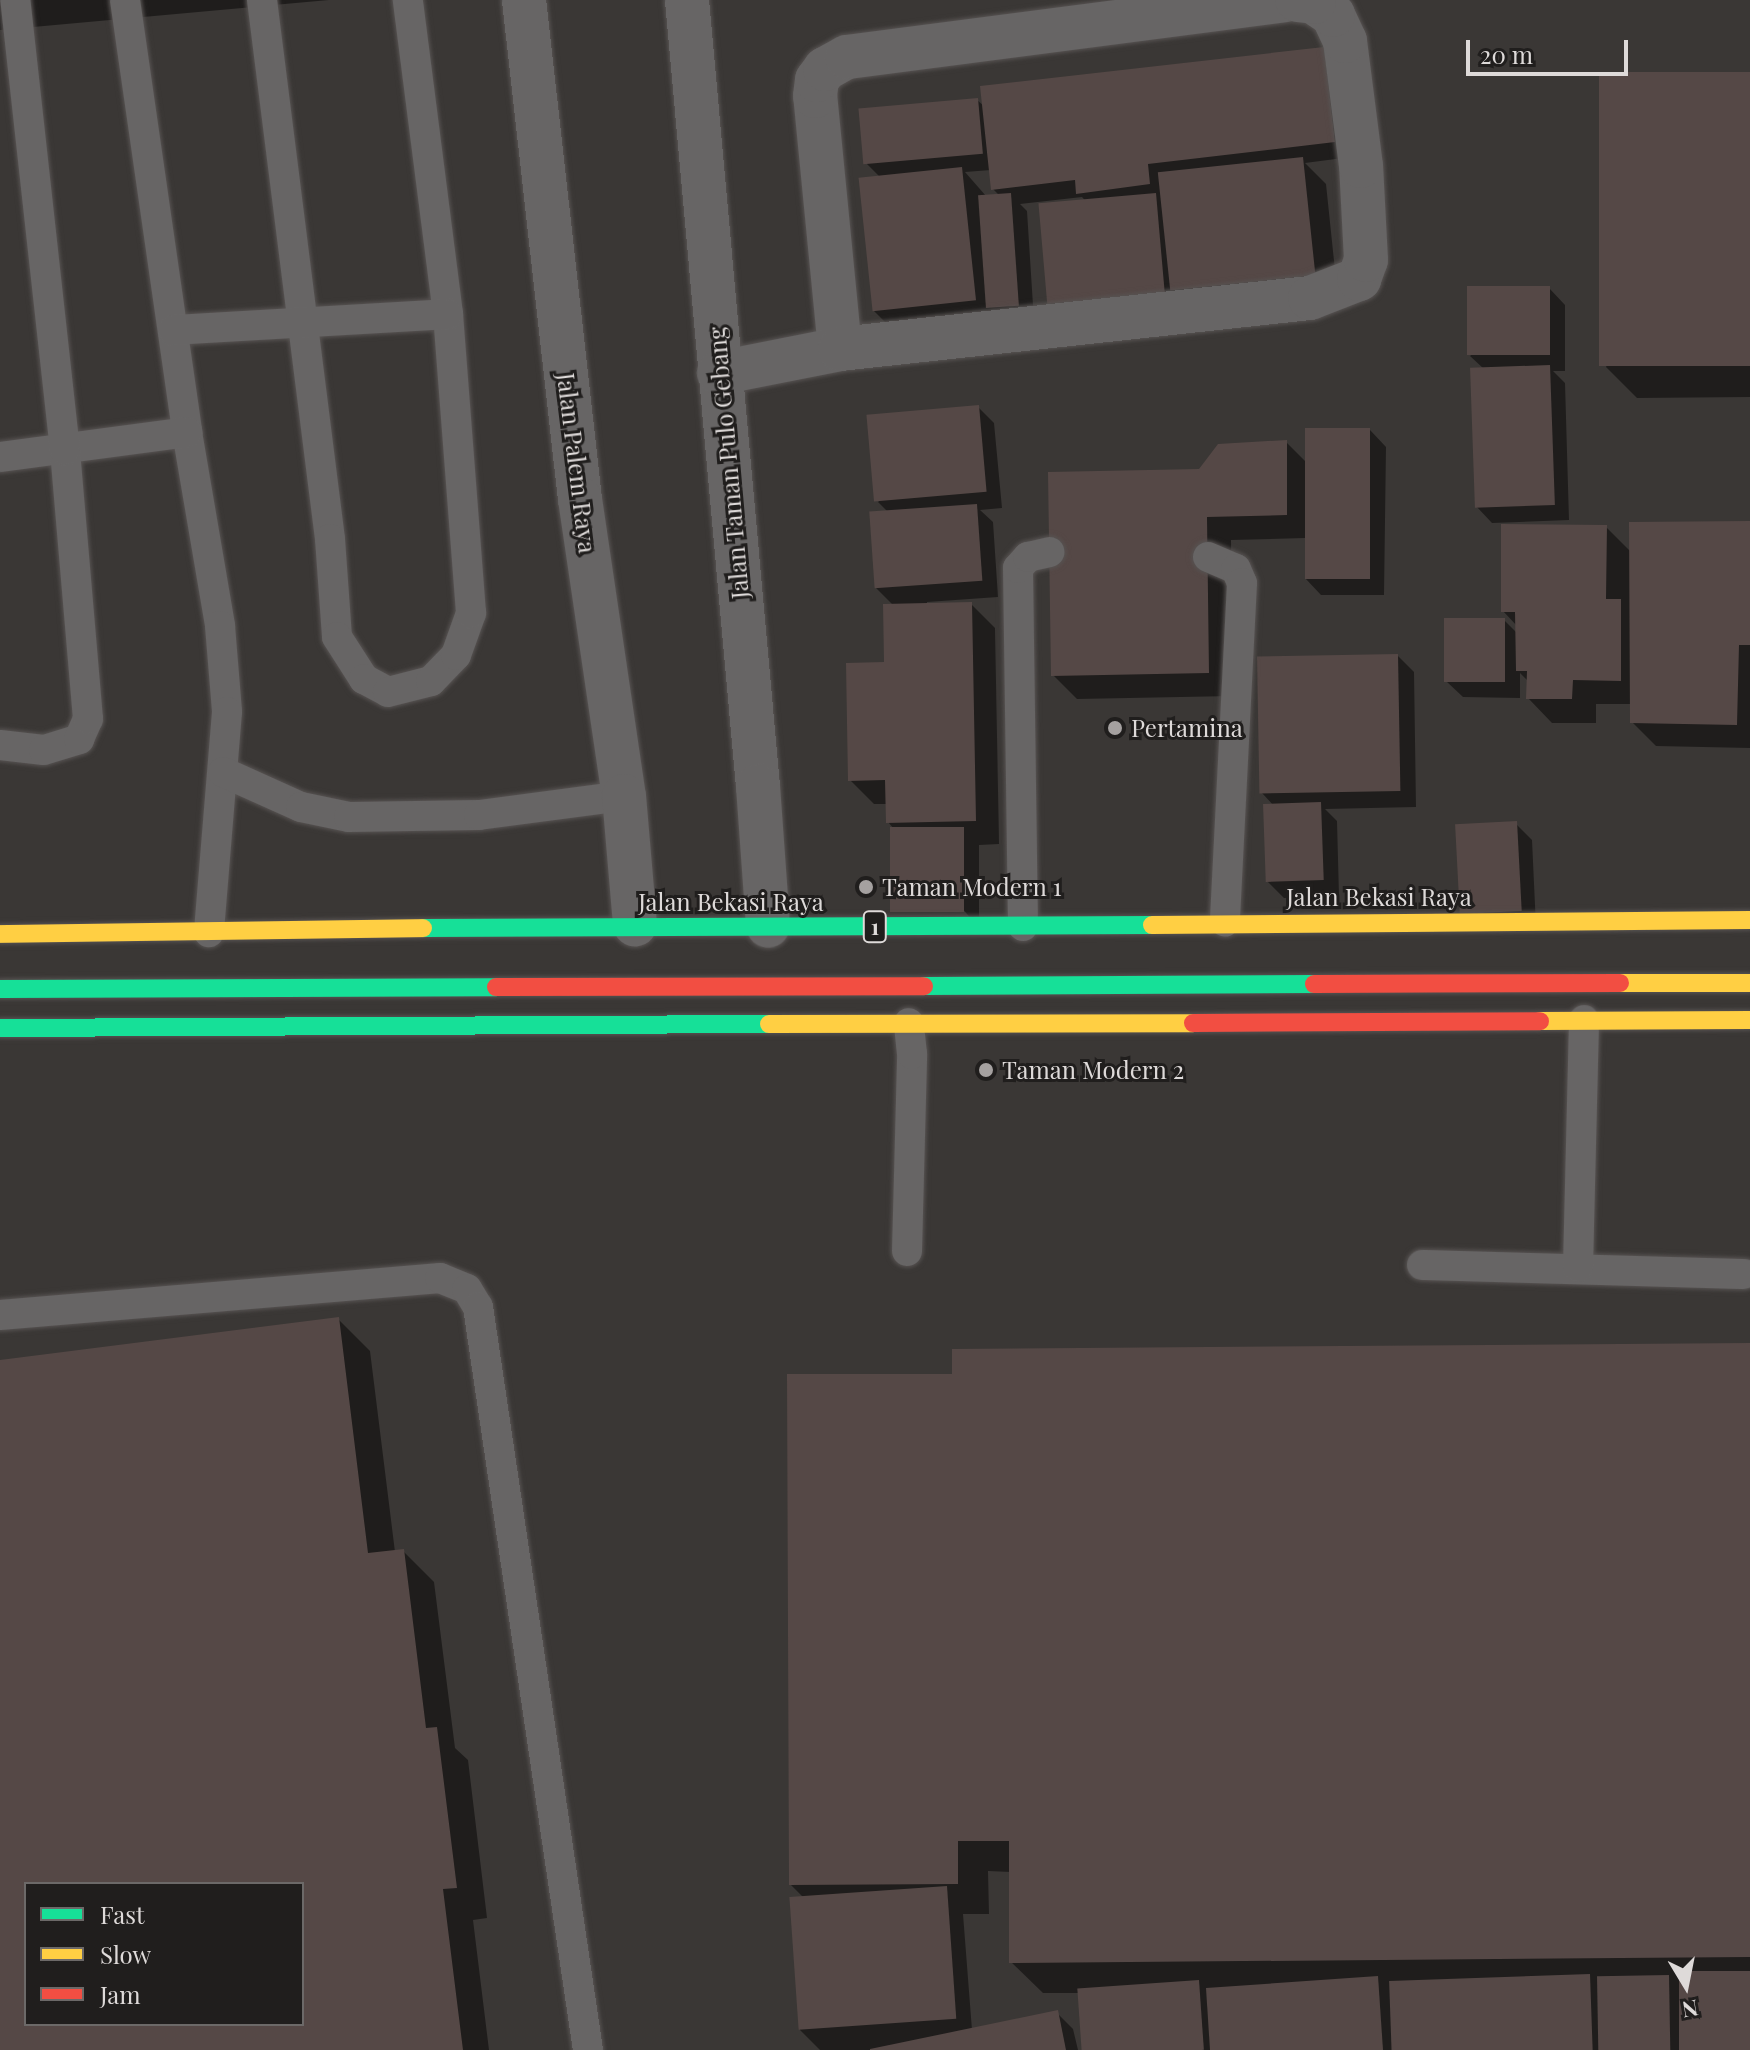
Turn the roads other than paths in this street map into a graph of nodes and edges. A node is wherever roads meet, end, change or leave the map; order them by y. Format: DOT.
graph roads {
  1 [pos="16,0"];
  2 [pos="125,0"];
  3 [pos="262,0"];
  4 [pos="408,0"];
  5 [pos="524,0"];
  6 [pos="687,0"];
  7 [pos="1284,0"];
  8 [pos="1297,0"];
  9 [pos="0,2"];
  10 [pos="448,314"];
  11 [pos="305,324"];
  12 [pos="173,330"];
  13 [pos="840,349"];
  14 [pos="719,373"];
  15 [pos="187,432"];
  16 [pos="65,450"];
  17 [pos="0,457"];
  18 [pos="1049,552"];
  19 [pos="1208,557"];
  20 [pos="0,745"];
  21 [pos="223,772"];
  22 [pos="624,796"];
  23 [pos="1750,920"];
  24 [pos="1225,922"];
  25 [pos="635,925"];
  26 [pos="768,926"];
  27 [pos="1023,926"];
  28 [pos="209,932"];
  29 [pos="7,946"];
  30 [pos="552,968"];
  31 [pos="1750,983"];
  32 [pos="0,989"];
  33 [pos="1584,1020"];
  34 [pos="1750,1020"];
  35 [pos="909,1023"];
  36 [pos="553,1024"];
  37 [pos="3,1028"];
  38 [pos="907,1251"];
  39 [pos="1422,1265"];
  40 [pos="1578,1267"];
  41 [pos="1744,1274"];
  42 [pos="0,1315"];
  43 [pos="588,2050"];
  1 -- 9 [label="lane"];
  1 -- 16 [label="lane"];
  2 -- 12 [label="lane"];
  3 -- 11 [label="lane"];
  4 -- 10 [label="lane"];
  5 -- 22 [label="street, Jalan Palem Raya"];
  6 -- 14 [label="street, Jalan Taman Pulo Gebang"];
  7 -- 13 [label="street"];
  8 -- 13 [label="street"];
  10 -- 11 [label="lane"];
  10 -- 11 [label="lane"];
  11 -- 12 [label="lane"];
  12 -- 15 [label="lane"];
  13 -- 14 [label="street"];
  14 -- 26 [label="street, Jalan Taman Pulo Gebang"];
  15 -- 16 [label="lane"];
  15 -- 21 [label="lane"];
  16 -- 17 [label="lane"];
  16 -- 20 [label="lane"];
  18 -- 27 [label="lane"];
  19 -- 24 [label="lane"];
  21 -- 22 [label="lane"];
  21 -- 28 [label="lane"];
  22 -- 25 [label="street, Jalan Palem Raya"];
  23 -- 24 [label="highway, Jalan Bekasi Raya / 1"];
  24 -- 27 [label="highway, Jalan Bekasi Raya / 1"];
  25 -- 26 [label="highway, Jalan Bekasi Raya / 1"];
  25 -- 28 [label="highway, Jalan Bekasi Raya / 1"];
  26 -- 27 [label="highway, Jalan Bekasi Raya / 1"];
  28 -- 29 [label="highway, Jalan Bekasi Raya / 1"];
  29 -- 37 [label="highway"];
  30 -- 36 [label="highway"];
  31 -- 32 [label="highway, bridge"];
  33 -- 34 [label="highway"];
  33 -- 35 [label="highway"];
  33 -- 40 [label="lane"];
  35 -- 36 [label="highway"];
  35 -- 38 [label="lane"];
  36 -- 37 [label="highway"];
  39 -- 40 [label="lane"];
  40 -- 41 [label="lane"];
  42 -- 43 [label="lane"];
}
